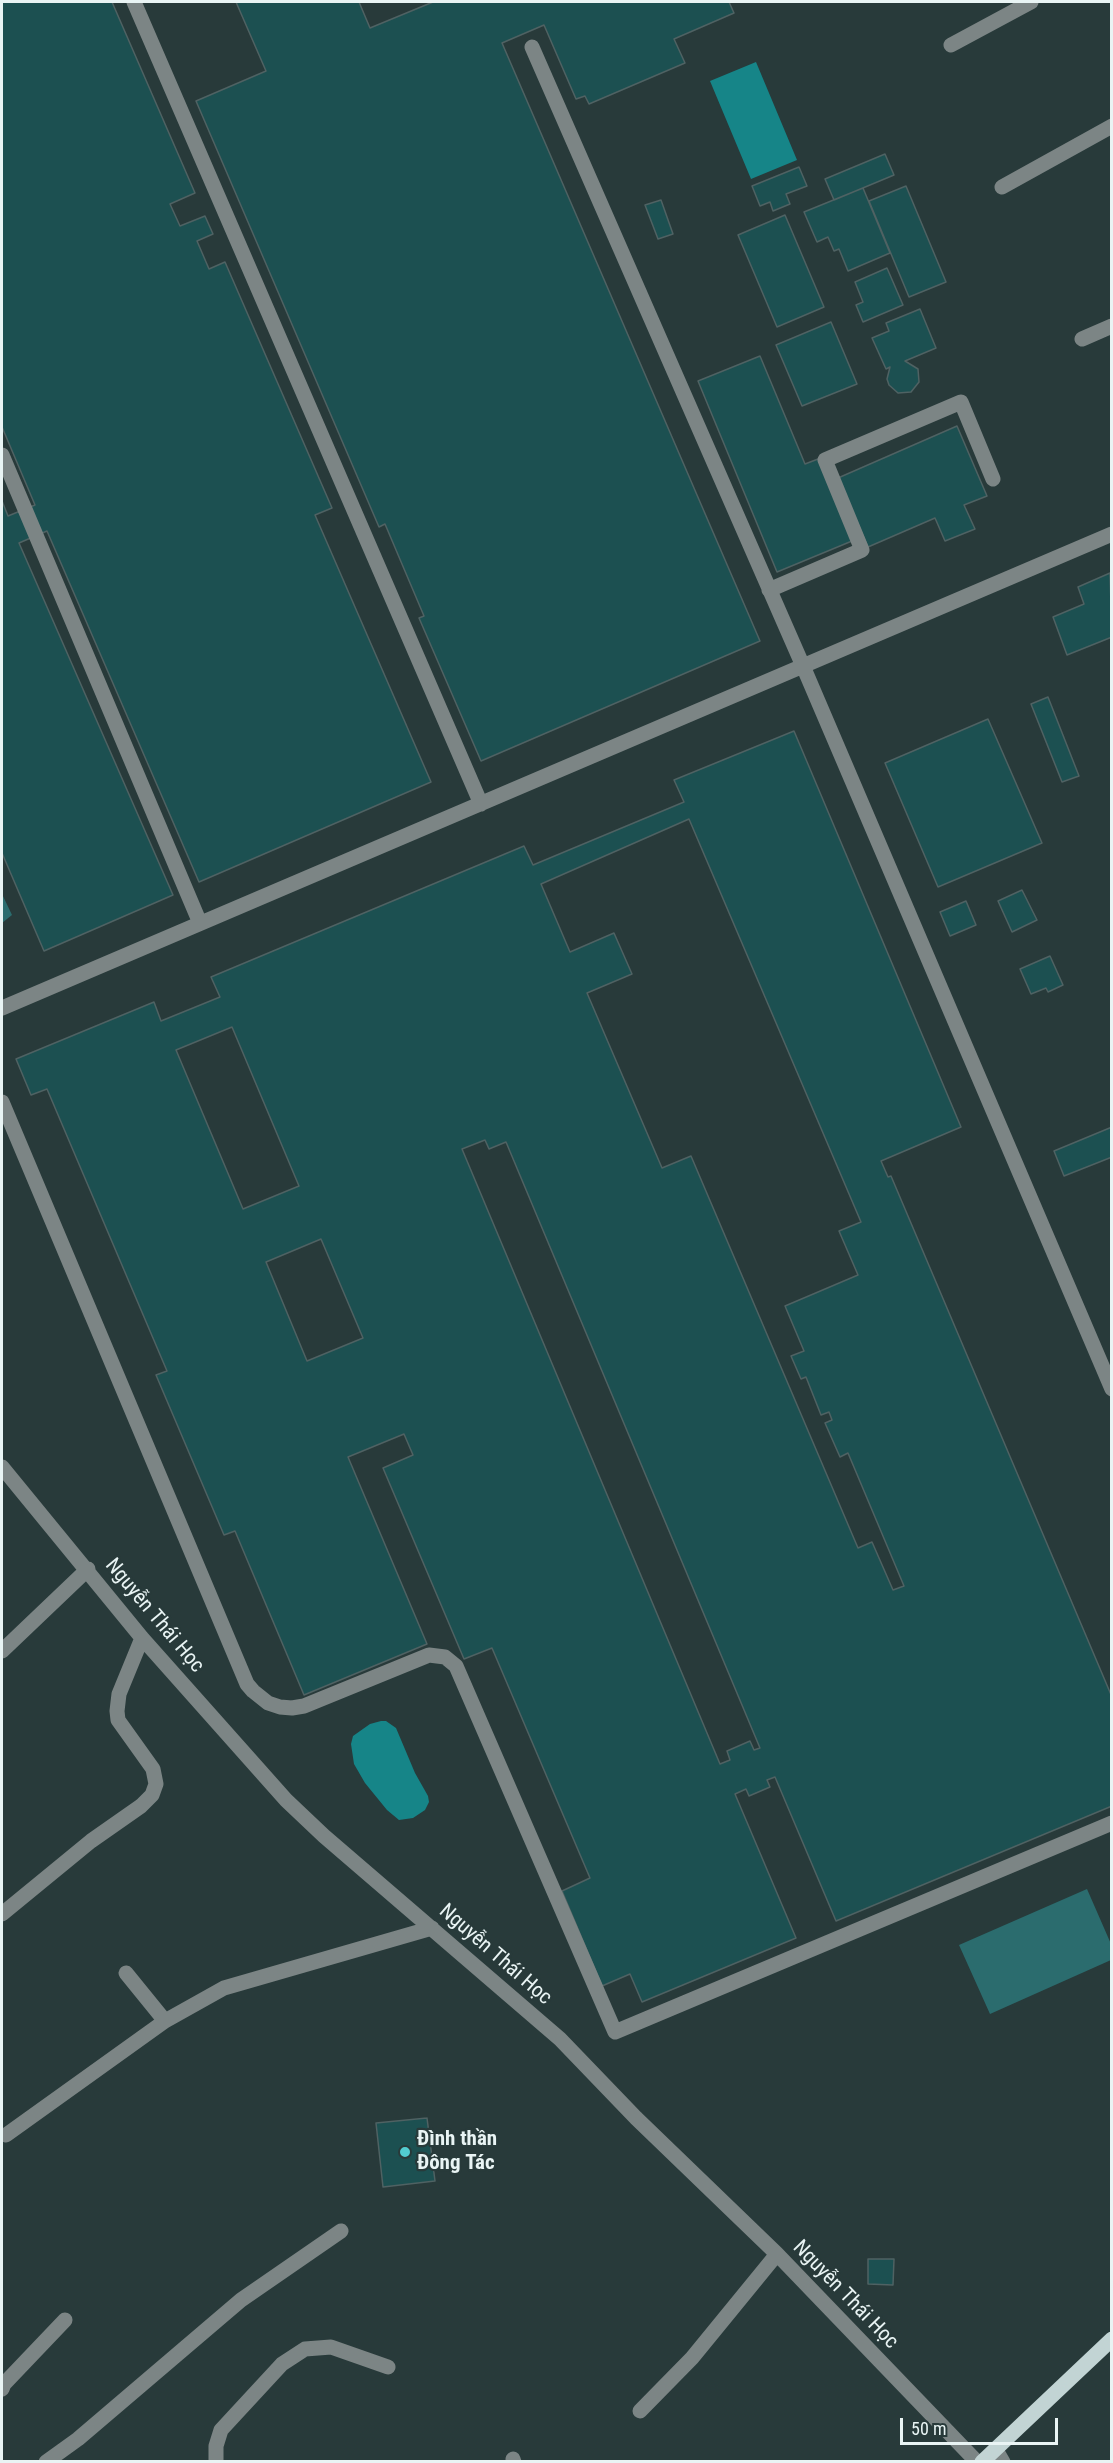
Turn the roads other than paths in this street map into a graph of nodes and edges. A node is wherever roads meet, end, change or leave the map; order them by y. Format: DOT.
graph roads {
  1 [pos="134,2"];
  2 [pos="1031,2"];
  3 [pos="951,45"];
  4 [pos="532,47"];
  5 [pos="1112,126"];
  6 [pos="1002,187"];
  7 [pos="1112,326"];
  8 [pos="1082,339"];
  9 [pos="2,455"];
  10 [pos="993,479"];
  11 [pos="1112,534"];
  12 [pos="770,590"];
  13 [pos="803,666"];
  14 [pos="481,804"];
  15 [pos="200,923"];
  16 [pos="2,1008"];
  17 [pos="2,1102"];
  18 [pos="1112,1389"];
  19 [pos="2,1467"];
  20 [pos="88,1569"];
  21 [pos="142,1638"];
  22 [pos="2,1651"];
  23 [pos="1112,1824"];
  24 [pos="2,1914"];
  25 [pos="432,1928"];
  26 [pos="126,1973"];
  27 [pos="165,2021"];
  28 [pos="6,2135"];
  29 [pos="341,2231"];
  30 [pos="777,2254"];
  31 [pos="65,2320"];
  32 [pos="1112,2339"];
  33 [pos="388,2367"];
  34 [pos="2,2389"];
  35 [pos="640,2410"];
  36 [pos="1000,2456"];
  37 [pos="46,2462"];
  38 [pos="216,2462"];
  39 [pos="980,2462"];
  1 -- 14 [label="street"];
  2 -- 3 [label="street"];
  4 -- 12 [label="street"];
  5 -- 6 [label="street"];
  7 -- 8 [label="street"];
  9 -- 15 [label="street"];
  10 -- 12 [label="street"];
  11 -- 13 [label="street"];
  12 -- 13 [label="street"];
  13 -- 14 [label="street"];
  13 -- 18 [label="street"];
  14 -- 15 [label="street"];
  15 -- 16 [label="street"];
  17 -- 23 [label="street"];
  19 -- 20 [label="street, Nguyễn Thái Học"];
  20 -- 21 [label="street, Nguyễn Thái Học"];
  20 -- 22 [label="street"];
  21 -- 24 [label="street"];
  21 -- 25 [label="street, Nguyễn Thái Học"];
  25 -- 27 [label="street"];
  25 -- 30 [label="street, Nguyễn Thái Học"];
  26 -- 27 [label="street"];
  27 -- 28 [label="street"];
  29 -- 37 [label="street"];
  30 -- 35 [label="street"];
  30 -- 39 [label="street, Nguyễn Thái Học"];
  31 -- 34 [label="street"];
  32 -- 36 [label="main road"];
  33 -- 38 [label="street"];
  36 -- 39 [label="main road"];
}
